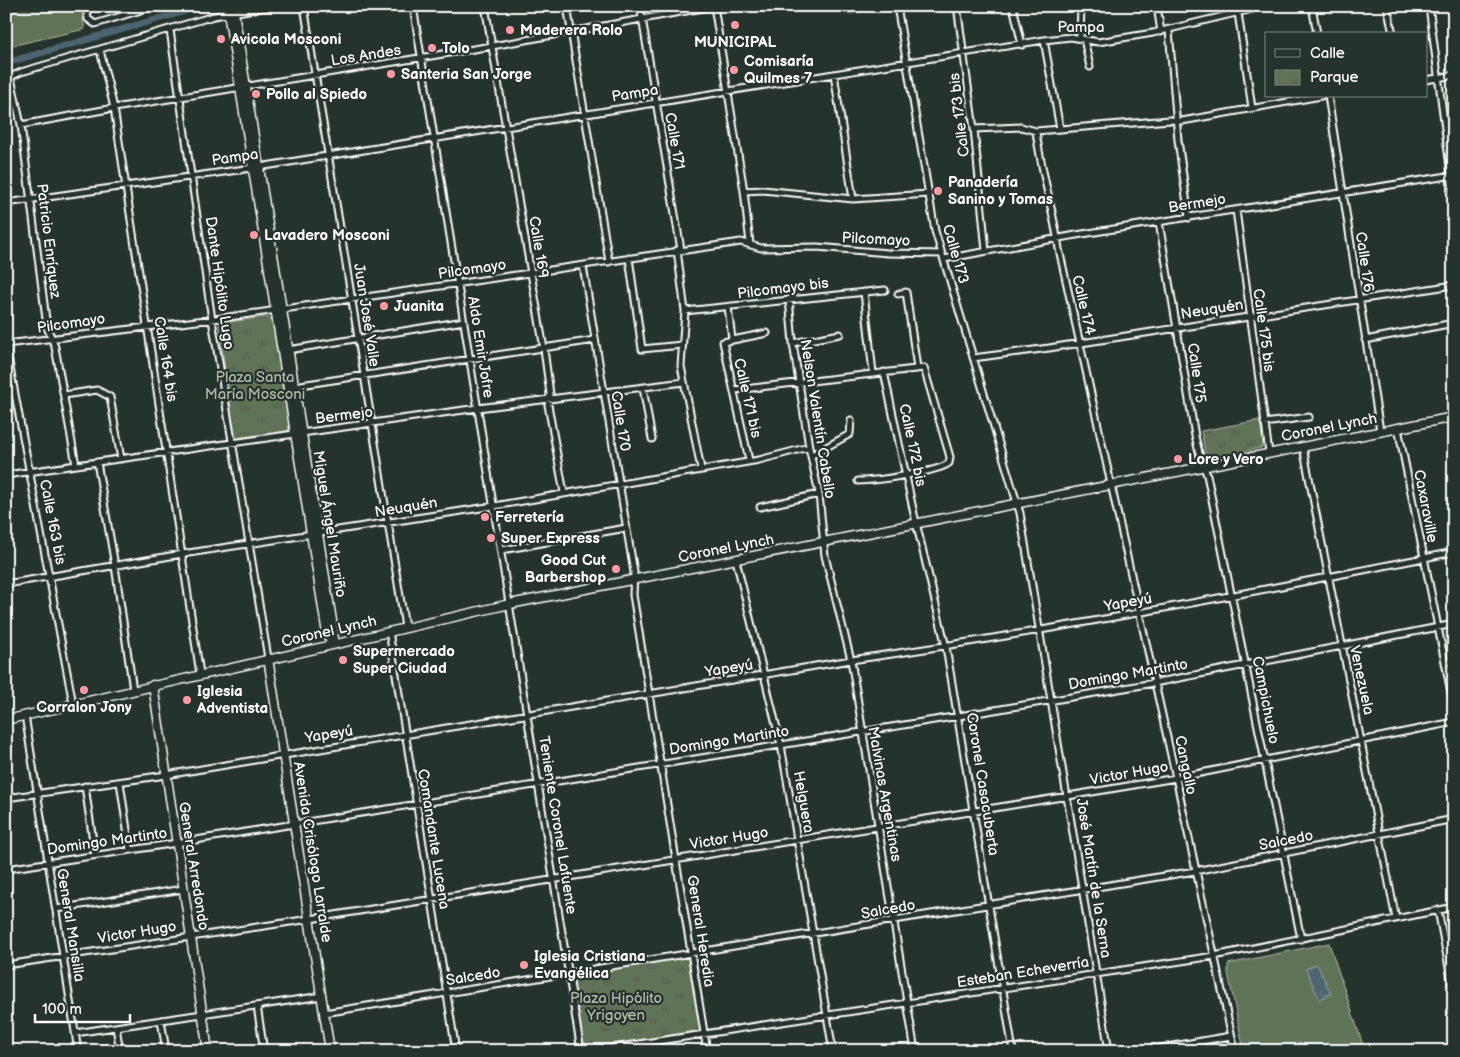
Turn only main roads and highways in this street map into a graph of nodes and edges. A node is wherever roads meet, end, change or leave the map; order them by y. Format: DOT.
graph roads {
  1 [pos="231,10"];
  2 [pos="278,310"];
  3 [pos="1454,417"];
  4 [pos="298,434"];
  5 [pos="332,644"];
  6 [pos="268,658"];
  7 [pos="153,686"];
  8 [pos="7,720"];
  9 [pos="208,1051"];
  10 [pos="330,1051"];
  1 -- 2 [label="main road, Miguel Ángel Mauriño"];
  2 -- 4 [label="main road, Miguel Ángel Mauriño"];
  2 -- 4 [label="main road, Miguel Ángel Mauriño"];
  3 -- 5 [label="main road, Coronel Lynch"];
  4 -- 5 [label="main road, Miguel Ángel Mauriño"];
  5 -- 6 [label="main road, Coronel Lynch"];
  6 -- 7 [label="main road, Coronel Lynch"];
  6 -- 10 [label="main road, Avenida Crisólogo Larralde"];
  7 -- 8 [label="main road, Coronel Lynch"];
  7 -- 9 [label="main road, General Arredondo"];
}
